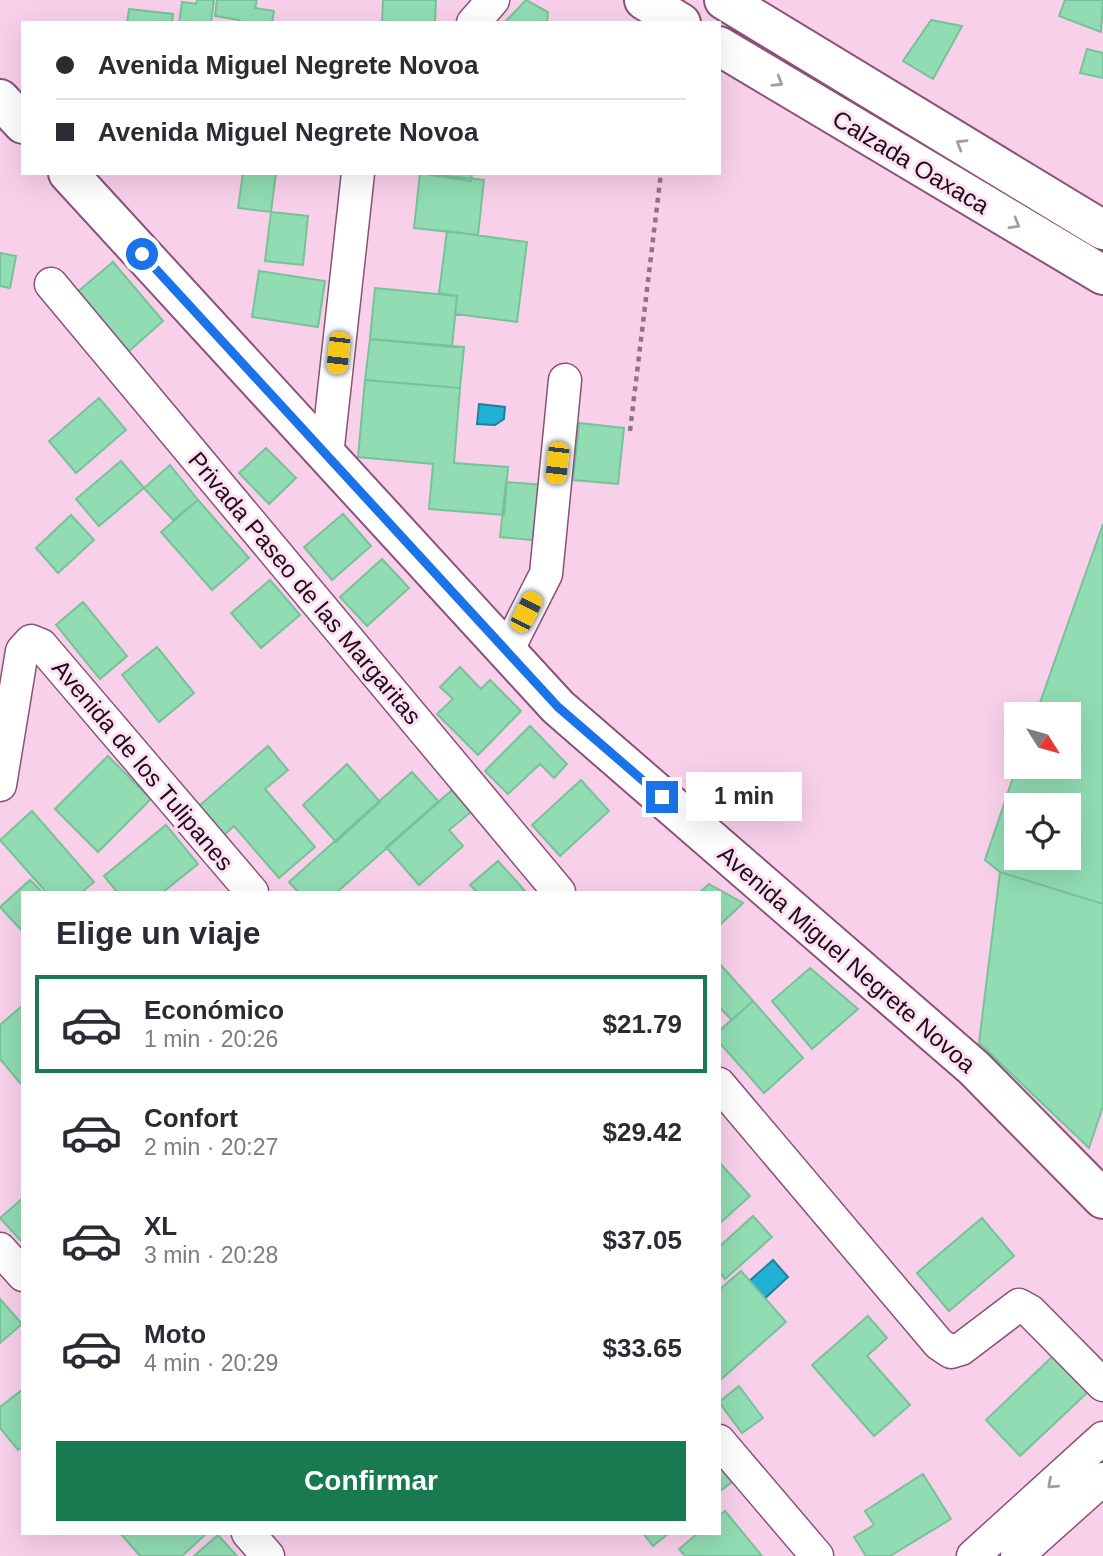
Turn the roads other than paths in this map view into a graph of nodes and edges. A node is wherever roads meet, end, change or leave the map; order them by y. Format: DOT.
graph roads {
  1 [pos="494,0"];
  2 [pos="644,0"];
  3 [pos="724,0"];
  4 [pos="475,21"];
  5 [pos="678,21"];
  6 [pos="721,47"];
  7 [pos="70,175"];
  8 [pos="358,175"];
  9 [pos="1103,230"];
  10 [pos="1103,275"];
  11 [pos="51,284"];
  12 [pos="565,380"];
  13 [pos="327,455"];
  14 [pos="507,651"];
  15 [pos="0,785"];
  16 [pos="251,891"];
  17 [pos="558,891"];
  18 [pos="721,1086"];
  19 [pos="1103,1199"];
  20 [pos="0,1249"];
  21 [pos="21,1273"];
  22 [pos="1103,1385"];
  23 [pos="1103,1438"];
  24 [pos="721,1443"];
  25 [pos="1103,1479"];
  26 [pos="250,1535"];
  27 [pos="268,1556"];
  28 [pos="817,1556"];
  29 [pos="973,1556"];
  30 [pos="1017,1556"];
  1 -- 4 [label="street"];
  2 -- 5 [label="main road"];
  9 -- 3 [label="main road, Calzada Oaxaca, one-way"];
  6 -- 10 [label="main road, Calzada Oaxaca, one-way"];
  7 -- 13 [label="main road, Avenida Miguel Negrete Novoa"];
  8 -- 13 [label="street"];
  11 -- 17 [label="street, Privada Paseo de las Margaritas"];
  12 -- 14 [label="street"];
  13 -- 14 [label="main road, Avenida Miguel Negrete Novoa"];
  14 -- 19 [label="main road, Avenida Miguel Negrete Novoa"];
  15 -- 16 [label="street, Avenida de los Tulipanes"];
  18 -- 22 [label="street"];
  20 -- 21 [label="street"];
  23 -- 29 [label="street, one-way"];
  24 -- 28 [label="street"];
  25 -- 30 [label="street"];
  26 -- 27 [label="street"];
}
